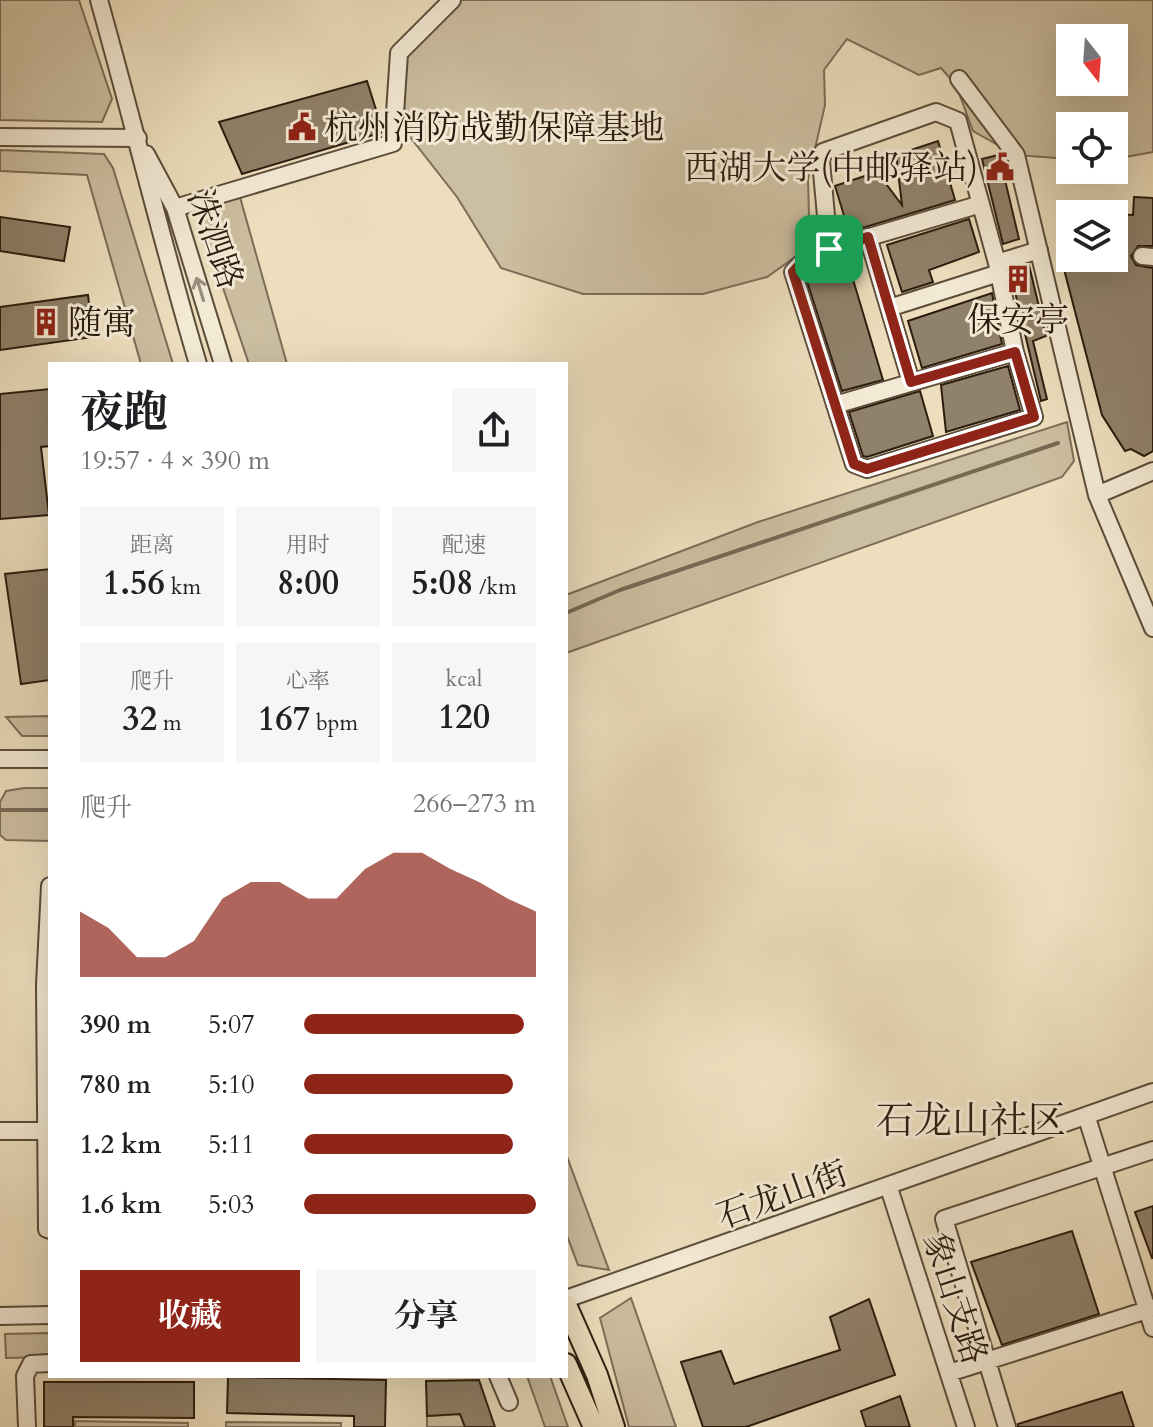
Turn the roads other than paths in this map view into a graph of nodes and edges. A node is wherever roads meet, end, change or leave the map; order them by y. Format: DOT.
graph roads {
  1 [pos="99,0"];
  2 [pos="452,0"];
  3 [pos="959,79"];
  4 [pos="0,137"];
  5 [pos="138,138"];
  6 [pos="981,204"];
  7 [pos="175,208"];
  8 [pos="868,237"];
  9 [pos="829,249"];
  10 [pos="1039,250"];
  11 [pos="998,268"];
  12 [pos="889,308"];
  13 [pos="1015,352"];
  14 [pos="197,362"];
  15 [pos="222,362"];
  16 [pos="911,382"];
  17 [pos="835,405"];
  18 [pos="1153,471"];
  19 [pos="1097,495"];
  20 [pos="1153,628"];
  21 [pos="0,759"];
  22 [pos="48,759"];
  23 [pos="48,968"];
  24 [pos="1153,1092"];
  25 [pos="1087,1118"];
  26 [pos="0,1131"];
  27 [pos="44,1131"];
  28 [pos="1153,1150"];
  29 [pos="1103,1167"];
  30 [pos="889,1188"];
  31 [pos="48,1229"];
  32 [pos="568,1298"];
  33 [pos="1150,1309"];
  34 [pos="568,1310"];
  35 [pos="48,1315"];
  36 [pos="0,1316"];
  37 [pos="1153,1328"];
  38 [pos="986,1361"];
  39 [pos="48,1363"];
  40 [pos="568,1368"];
  41 [pos="949,1373"];
  42 [pos="499,1378"];
  43 [pos="509,1402"];
  44 [pos="27,1427"];
  45 [pos="594,1427"];
  46 [pos="614,1427"];
  47 [pos="966,1427"];
  48 [pos="1007,1427"];
  1 -- 5 [label="street, 洙泗路"];
  2 -- 7 [label="street"];
  3 -- 10 [label="street"];
  4 -- 5 [label="street"];
  5 -- 7 [label="street, 洙泗路"];
  5 -- 14 [label="street, 洙泗路"];
  6 -- 8 [label="street"];
  6 -- 9 [label="street"];
  6 -- 11 [label="street"];
  15 -- 7 [label="street, 洙泗路, one-way"];
  8 -- 9 [label="street"];
  8 -- 12 [label="street"];
  9 -- 17 [label="street"];
  10 -- 11 [label="street"];
  10 -- 19 [label="street"];
  11 -- 12 [label="street"];
  11 -- 13 [label="street"];
  12 -- 16 [label="street"];
  13 -- 16 [label="street"];
  13 -- 17 [label="street"];
  16 -- 17 [label="street"];
  18 -- 19 [label="street"];
  19 -- 20 [label="street"];
  21 -- 22 [label="street"];
  23 -- 27 [label="street"];
  24 -- 25 [label="street, 石龙山街"];
  25 -- 29 [label="street"];
  25 -- 30 [label="street, 石龙山街"];
  26 -- 27 [label="street"];
  27 -- 31 [label="street"];
  28 -- 29 [label="street"];
  29 -- 33 [label="street"];
  29 -- 38 [label="street"];
  30 -- 32 [label="street, 石龙山街"];
  30 -- 41 [label="street, 象山支路"];
  33 -- 37 [label="street"];
  33 -- 38 [label="street"];
  34 -- 46 [label="main road"];
  35 -- 36 [label="street"];
  38 -- 41 [label="street"];
  38 -- 48 [label="street"];
  39 -- 44 [label="street"];
  40 -- 45 [label="main road"];
  41 -- 47 [label="street, 象山支路"];
  42 -- 43 [label="street"];
}
